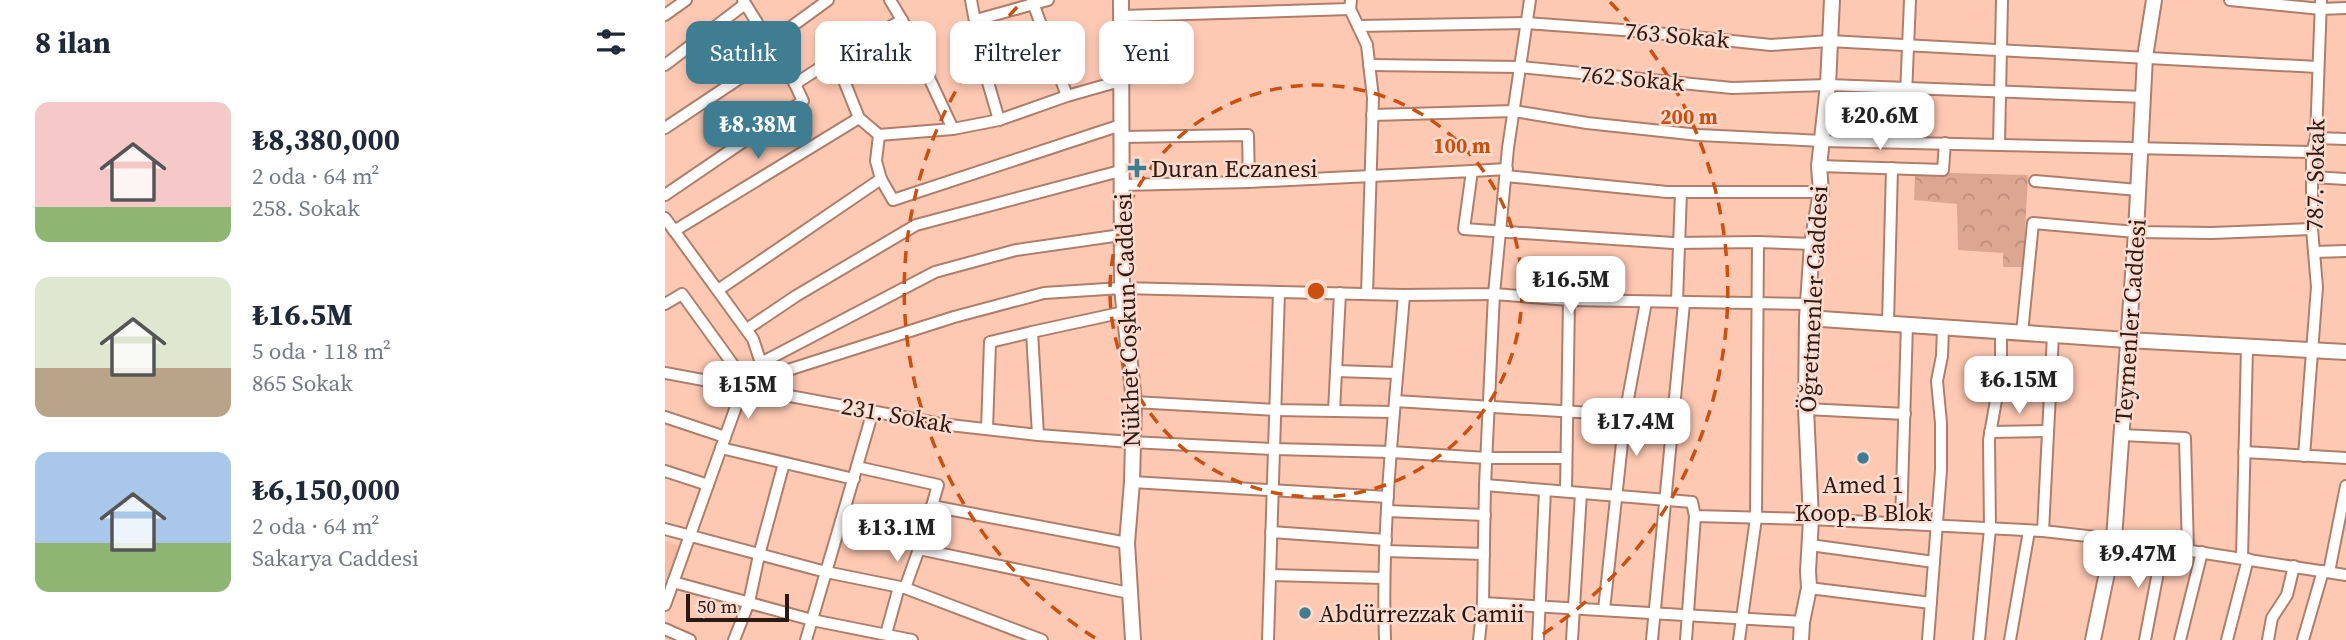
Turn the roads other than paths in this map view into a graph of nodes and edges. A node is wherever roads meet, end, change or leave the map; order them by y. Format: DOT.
graph roads {
  1 [pos="686,0"];
  2 [pos="828,0"];
  3 [pos="971,0"];
  4 [pos="1048,0"];
  5 [pos="1121,0"];
  6 [pos="1530,0"];
  7 [pos="1832,0"];
  8 [pos="1910,0"];
  9 [pos="2002,0"];
  10 [pos="2154,0"];
  11 [pos="2230,0"];
  12 [pos="893,1"];
  13 [pos="744,2"];
  14 [pos="1033,2"];
  15 [pos="2321,4"];
  16 [pos="1350,5"];
  17 [pos="2346,8"];
  18 [pos="665,15"];
  19 [pos="1121,16"];
  20 [pos="902,20"];
  21 [pos="976,20"];
  22 [pos="756,21"];
  23 [pos="799,21"];
  24 [pos="1121,21"];
  25 [pos="1526,23"];
  26 [pos="1358,26"];
  27 [pos="1829,41"];
  28 [pos="1908,45"];
  29 [pos="2001,48"];
  30 [pos="2145,57"];
  31 [pos="665,65"];
  32 [pos="1369,65"];
  33 [pos="1520,67"];
  34 [pos="2318,67"];
  35 [pos="731,84"];
  36 [pos="795,84"];
  37 [pos="845,84"];
  38 [pos="1109,84"];
  39 [pos="1120,84"];
  40 [pos="1828,85"];
  41 [pos="1906,88"];
  42 [pos="2000,92"];
  43 [pos="1067,96"];
  44 [pos="2144,97"];
  45 [pos="1514,111"];
  46 [pos="1373,115"];
  47 [pos="859,118"];
  48 [pos="999,120"];
  49 [pos="665,128"];
  50 [pos="953,129"];
  51 [pos="1121,131"];
  52 [pos="879,135"];
  53 [pos="2316,138"];
  54 [pos="2346,139"];
  55 [pos="1822,141"];
  56 [pos="1903,142"];
  57 [pos="1945,143"];
  58 [pos="1999,144"];
  59 [pos="2140,147"];
  60 [pos="2312,152"];
  61 [pos="1819,166"];
  62 [pos="1892,168"];
  63 [pos="1472,171"];
  64 [pos="1506,172"];
  65 [pos="1371,175"];
  66 [pos="2312,177"];
  67 [pos="881,178"];
  68 [pos="1121,178"];
  69 [pos="2346,179"];
  70 [pos="2035,181"];
  71 [pos="1249,182"];
  72 [pos="2138,190"];
  73 [pos="1681,192"];
  74 [pos="1821,192"];
  75 [pos="665,195"];
  76 [pos="665,218"];
  77 [pos="2312,229"];
  78 [pos="1501,230"];
  79 [pos="674,231"];
  80 [pos="2136,232"];
  81 [pos="1121,235"];
  82 [pos="1758,242"];
  83 [pos="1680,243"];
  84 [pos="1812,244"];
  85 [pos="2346,251"];
  86 [pos="2314,253"];
  87 [pos="1122,288"];
  88 [pos="718,290"];
  89 [pos="1279,292"];
  90 [pos="1340,293"];
  91 [pos="1367,294"];
  92 [pos="1493,294"];
  93 [pos="1404,295"];
  94 [pos="1569,300"];
  95 [pos="1646,302"];
  96 [pos="1681,302"];
  97 [pos="1759,302"];
  98 [pos="665,304"];
  99 [pos="1808,311"];
  100 [pos="1124,312"];
  101 [pos="1888,323"];
  102 [pos="1907,324"];
  103 [pos="1943,327"];
  104 [pos="747,329"];
  105 [pos="2001,331"];
  106 [pos="1032,332"];
  107 [pos="2022,333"];
  108 [pos="2053,335"];
  109 [pos="2127,340"];
  110 [pos="2247,347"];
  111 [pos="2311,350"];
  112 [pos="2346,352"];
  113 [pos="761,363"];
  114 [pos="1336,371"];
  115 [pos="665,373"];
  116 [pos="1398,373"];
  117 [pos="749,388"];
  118 [pos="1134,402"];
  119 [pos="1489,406"];
  120 [pos="1395,407"];
  121 [pos="1806,409"];
  122 [pos="1275,410"];
  123 [pos="873,411"];
  124 [pos="1333,411"];
  125 [pos="1567,412"];
  126 [pos="1905,414"];
  127 [pos="1625,415"];
  128 [pos="665,416"];
  129 [pos="987,429"];
  130 [pos="2048,431"];
  131 [pos="1990,432"];
  132 [pos="1038,435"];
  133 [pos="2122,435"];
  134 [pos="725,437"];
  135 [pos="1131,442"];
  136 [pos="721,448"];
  137 [pos="1274,449"];
  138 [pos="1391,452"];
  139 [pos="2244,452"];
  140 [pos="2304,456"];
  141 [pos="1487,458"];
  142 [pos="1566,458"];
  143 [pos="2346,458"];
  144 [pos="784,463"];
  145 [pos="665,471"];
  146 [pos="855,473"];
  147 [pos="1132,482"];
  148 [pos="708,485"];
  149 [pos="1485,485"];
  150 [pos="2346,486"];
  151 [pos="1545,489"];
  152 [pos="1273,491"];
  153 [pos="1566,491"];
  154 [pos="1581,493"];
  155 [pos="1616,495"];
  156 [pos="1388,497"];
  157 [pos="1666,500"];
  158 [pos="932,506"];
  159 [pos="1387,511"];
  160 [pos="1485,515"];
  161 [pos="1695,516"];
  162 [pos="1756,518"];
  163 [pos="1811,519"];
  164 [pos="841,522"];
  165 [pos="1901,524"];
  166 [pos="1937,526"];
  167 [pos="665,528"];
  168 [pos="1990,529"];
  169 [pos="2029,531"];
  170 [pos="2043,531"];
  171 [pos="1271,532"];
  172 [pos="689,537"];
  173 [pos="924,537"];
  174 [pos="2114,539"];
  175 [pos="1127,543"];
  176 [pos="1810,545"];
  177 [pos="1386,546"];
  178 [pos="2163,546"];
  179 [pos="919,549"];
  180 [pos="2188,550"];
  181 [pos="2202,552"];
  182 [pos="1484,554"];
  183 [pos="759,555"];
  184 [pos="2245,559"];
  185 [pos="1934,562"];
  186 [pos="2294,566"];
  187 [pos="2326,571"];
  188 [pos="826,572"];
  189 [pos="1270,575"];
  190 [pos="2346,575"];
  191 [pos="1384,578"];
  192 [pos="673,582"];
  193 [pos="1809,587"];
  194 [pos="902,588"];
  195 [pos="1129,593"];
  196 [pos="749,602"];
  197 [pos="1483,603"];
  198 [pos="1931,603"];
  199 [pos="665,605"];
  200 [pos="1540,606"];
  201 [pos="1576,608"];
  202 [pos="1604,610"];
  203 [pos="1655,613"];
  204 [pos="1688,615"];
  205 [pos="1742,618"];
  206 [pos="812,620"];
  207 [pos="1802,622"];
  208 [pos="665,629"];
  209 [pos="890,637"];
  210 [pos="690,640"];
  211 [pos="734,640"];
  212 [pos="806,640"];
  213 [pos="912,640"];
  214 [pos="1042,640"];
  215 [pos="1133,640"];
  216 [pos="1268,640"];
  217 [pos="1385,640"];
  218 [pos="1479,640"];
  219 [pos="1538,640"];
  220 [pos="1572,640"];
  221 [pos="1652,640"];
  222 [pos="1686,640"];
  223 [pos="1739,640"];
  224 [pos="1801,640"];
  225 [pos="1928,640"];
  226 [pos="1979,640"];
  227 [pos="2010,640"];
  228 [pos="2093,640"];
  229 [pos="2145,640"];
  230 [pos="2180,640"];
  231 [pos="2227,640"];
  232 [pos="2268,640"];
  233 [pos="2303,640"];
  1 -- 18 [label="street"];
  2 -- 23 [label="street"];
  3 -- 21 [label="street"];
  4 -- 14 [label="street"];
  5 -- 19 [label="street, Nükhet Coşkun Caddesi"];
  6 -- 25 [label="street"];
  7 -- 27 [label="street, Öğretmenler Caddesi"];
  8 -- 28 [label="street"];
  9 -- 29 [label="street"];
  10 -- 30 [label="street, Teymenler Caddesi"];
  11 -- 15 [label="street"];
  12 -- 20 [label="street"];
  13 -- 22 [label="street"];
  13 -- 31 [label="street"];
  14 -- 21 [label="street"];
  14 -- 43 [label="street"];
  15 -- 17 [label="street"];
  15 -- 34 [label="street, 787. Sokak"];
  16 -- 19 [label="street"];
  16 -- 26 [label="street"];
  19 -- 24 [label="street, Nükhet Coşkun Caddesi"];
  20 -- 50 [label="street"];
  21 -- 48 [label="street"];
  25 -- 26 [label="street, 763 Sokak"];
  25 -- 27 [label="street, 763 Sokak"];
  25 -- 33 [label="street"];
  26 -- 32 [label="street"];
  27 -- 28 [label="street, 763 Sokak"];
  27 -- 40 [label="street, Öğretmenler Caddesi"];
  28 -- 29 [label="street, 763 Sokak"];
  28 -- 41 [label="street"];
  29 -- 30 [label="street, 763 Sokak"];
  29 -- 42 [label="street"];
  30 -- 34 [label="street, 763 Sokak"];
  30 -- 44 [label="street, Teymenler Caddesi"];
  32 -- 33 [label="street, 762 Sokak"];
  32 -- 46 [label="street"];
  33 -- 40 [label="street, 762 Sokak"];
  33 -- 45 [label="street"];
  34 -- 53 [label="street, 787. Sokak"];
  35 -- 49 [label="street"];
  36 -- 75 [label="street"];
  37 -- 47 [label="street"];
  38 -- 43 [label="street"];
  39 -- 51 [label="street, Nükhet Coşkun Caddesi"];
  40 -- 41 [label="street, 762 Sokak"];
  40 -- 55 [label="street, Öğretmenler Caddesi"];
  41 -- 42 [label="street, 762 Sokak"];
  41 -- 56 [label="street"];
  42 -- 44 [label="street, 762 Sokak"];
  42 -- 58 [label="street"];
  43 -- 48 [label="street"];
  44 -- 59 [label="street, Teymenler Caddesi"];
  45 -- 46 [label="street"];
  45 -- 55 [label="street"];
  45 -- 64 [label="street"];
  46 -- 65 [label="street"];
  47 -- 52 [label="street"];
  47 -- 79 [label="street"];
  48 -- 50 [label="street"];
  50 -- 52 [label="street"];
  51 -- 67 [label="street"];
  51 -- 68 [label="street, Nükhet Coşkun Caddesi"];
  51 -- 71 [label="street"];
  52 -- 67 [label="street"];
  53 -- 54 [label="street"];
  53 -- 60 [label="street, 787. Sokak"];
  55 -- 56 [label="street"];
  55 -- 61 [label="street, Öğretmenler Caddesi"];
  56 -- 57 [label="street"];
  57 -- 58 [label="street"];
  57 -- 62 [label="street"];
  58 -- 59 [label="street"];
  59 -- 60 [label="street"];
  59 -- 72 [label="street, Teymenler Caddesi"];
  60 -- 66 [label="street, 787. Sokak"];
  61 -- 62 [label="street"];
  61 -- 74 [label="street, Öğretmenler Caddesi"];
  62 -- 101 [label="street"];
  63 -- 64 [label="street"];
  63 -- 65 [label="street"];
  63 -- 78 [label="street"];
  64 -- 73 [label="street"];
  64 -- 78 [label="street"];
  65 -- 71 [label="street"];
  65 -- 91 [label="street"];
  66 -- 69 [label="street"];
  66 -- 77 [label="street, 787. Sokak"];
  67 -- 88 [label="street"];
  68 -- 71 [label="street"];
  68 -- 81 [label="street, Nükhet Coşkun Caddesi"];
  68 -- 104 [label="street"];
  70 -- 72 [label="street"];
  72 -- 80 [label="street, Teymenler Caddesi"];
  73 -- 74 [label="street"];
  73 -- 83 [label="street"];
  74 -- 84 [label="street, Öğretmenler Caddesi"];
  76 -- 79 [label="street"];
  77 -- 80 [label="street"];
  77 -- 86 [label="street, 787. Sokak"];
  78 -- 83 [label="street"];
  78 -- 92 [label="street"];
  79 -- 88 [label="street"];
  80 -- 107 [label="street"];
  80 -- 109 [label="street, Teymenler Caddesi"];
  81 -- 87 [label="street, Nükhet Coşkun Caddesi"];
  81 -- 113 [label="street"];
  82 -- 83 [label="street"];
  82 -- 84 [label="street"];
  82 -- 97 [label="street"];
  83 -- 96 [label="street"];
  84 -- 99 [label="street, Öğretmenler Caddesi"];
  85 -- 86 [label="street"];
  86 -- 111 [label="street, 787. Sokak"];
  87 -- 89 [label="street"];
  87 -- 100 [label="street, Nükhet Coşkun Caddesi"];
  87 -- 117 [label="street"];
  88 -- 104 [label="street"];
  89 -- 90 [label="street"];
  89 -- 122 [label="street"];
  90 -- 91 [label="street"];
  90 -- 114 [label="street"];
  91 -- 93 [label="street"];
  92 -- 93 [label="street"];
  92 -- 94 [label="street"];
  92 -- 119 [label="street"];
  93 -- 116 [label="street"];
  94 -- 95 [label="street"];
  94 -- 125 [label="street"];
  95 -- 96 [label="street"];
  95 -- 127 [label="street"];
  96 -- 97 [label="street"];
  96 -- 157 [label="street"];
  97 -- 99 [label="street"];
  97 -- 162 [label="street"];
  98 -- 117 [label="street"];
  99 -- 101 [label="street"];
  99 -- 121 [label="street, Öğretmenler Caddesi"];
  100 -- 106 [label="street"];
  100 -- 118 [label="street, Nükhet Coşkun Caddesi"];
  101 -- 102 [label="street"];
  102 -- 103 [label="street"];
  102 -- 126 [label="street"];
  103 -- 105 [label="street"];
  103 -- 166 [label="street"];
  104 -- 113 [label="street"];
  105 -- 107 [label="street"];
  105 -- 131 [label="street"];
  106 -- 129 [label="street"];
  106 -- 132 [label="street"];
  107 -- 108 [label="street"];
  108 -- 109 [label="street"];
  108 -- 130 [label="street"];
  109 -- 110 [label="street"];
  109 -- 133 [label="street, Teymenler Caddesi"];
  110 -- 111 [label="street"];
  110 -- 139 [label="street"];
  111 -- 112 [label="street"];
  111 -- 140 [label="street, 787. Sokak"];
  113 -- 117 [label="street"];
  114 -- 116 [label="street"];
  114 -- 124 [label="street"];
  115 -- 117 [label="street, 231. Sokak"];
  116 -- 120 [label="street"];
  117 -- 123 [label="street, 231. Sokak"];
  117 -- 134 [label="street"];
  118 -- 122 [label="street"];
  118 -- 135 [label="street, Nükhet Coşkun Caddesi"];
  119 -- 120 [label="street"];
  119 -- 125 [label="street"];
  119 -- 141 [label="street"];
  120 -- 124 [label="street"];
  120 -- 138 [label="street"];
  121 -- 126 [label="street"];
  121 -- 163 [label="street, Öğretmenler Caddesi"];
  122 -- 124 [label="street"];
  122 -- 137 [label="street"];
  123 -- 129 [label="street, 231. Sokak"];
  123 -- 146 [label="street"];
  125 -- 127 [label="street"];
  125 -- 142 [label="street"];
  126 -- 165 [label="street"];
  127 -- 155 [label="street"];
  128 -- 134 [label="street"];
  129 -- 132 [label="street, 231. Sokak"];
  130 -- 131 [label="street"];
  130 -- 170 [label="street"];
  131 -- 168 [label="street"];
  132 -- 135 [label="street, 231. Sokak"];
  133 -- 174 [label="street, Teymenler Caddesi"];
  133 -- 180 [label="street"];
  134 -- 136 [label="street"];
  135 -- 137 [label="street, 231. Sokak"];
  135 -- 147 [label="street, Nükhet Coşkun Caddesi"];
  136 -- 144 [label="street"];
  136 -- 148 [label="street"];
  137 -- 138 [label="street, 231. Sokak"];
  137 -- 152 [label="street"];
  138 -- 141 [label="street, 231. Sokak"];
  138 -- 156 [label="street"];
  139 -- 140 [label="street"];
  139 -- 184 [label="street"];
  140 -- 143 [label="street"];
  141 -- 142 [label="street, 231. Sokak"];
  141 -- 149 [label="street"];
  142 -- 153 [label="street"];
  144 -- 146 [label="street"];
  144 -- 183 [label="street"];
  145 -- 148 [label="street"];
  146 -- 158 [label="street"];
  146 -- 164 [label="street"];
  147 -- 152 [label="street"];
  147 -- 175 [label="street, Nükhet Coşkun Caddesi"];
  148 -- 172 [label="street"];
  149 -- 151 [label="street"];
  149 -- 160 [label="street"];
  150 -- 187 [label="street"];
  151 -- 153 [label="street"];
  151 -- 200 [label="street"];
  152 -- 156 [label="street"];
  152 -- 171 [label="street"];
  153 -- 154 [label="street"];
  154 -- 155 [label="street"];
  154 -- 201 [label="street"];
  155 -- 157 [label="street"];
  155 -- 202 [label="street"];
  156 -- 159 [label="street"];
  157 -- 161 [label="street"];
  157 -- 203 [label="street"];
  158 -- 173 [label="street"];
  158 -- 175 [label="street"];
  159 -- 160 [label="street"];
  159 -- 177 [label="street"];
  160 -- 182 [label="street"];
  161 -- 162 [label="street"];
  161 -- 204 [label="street"];
  162 -- 163 [label="street"];
  162 -- 205 [label="street"];
  163 -- 165 [label="street"];
  163 -- 176 [label="street, Öğretmenler Caddesi"];
  164 -- 173 [label="street"];
  164 -- 188 [label="street"];
  165 -- 166 [label="street"];
  166 -- 168 [label="street"];
  166 -- 185 [label="street"];
  167 -- 172 [label="street"];
  168 -- 169 [label="street"];
  168 -- 226 [label="street"];
  169 -- 170 [label="street"];
  169 -- 227 [label="street"];
  170 -- 174 [label="street"];
  171 -- 177 [label="street"];
  171 -- 189 [label="street"];
  172 -- 183 [label="street"];
  172 -- 192 [label="street"];
  173 -- 179 [label="street"];
  174 -- 178 [label="street"];
  174 -- 228 [label="street, Teymenler Caddesi"];
  175 -- 195 [label="street, Nükhet Coşkun Caddesi"];
  176 -- 185 [label="street"];
  176 -- 193 [label="street, Öğretmenler Caddesi"];
  177 -- 182 [label="street"];
  177 -- 191 [label="street"];
  178 -- 180 [label="street"];
  178 -- 229 [label="street"];
  179 -- 194 [label="street"];
  179 -- 195 [label="street"];
  180 -- 181 [label="street"];
  181 -- 184 [label="street"];
  181 -- 230 [label="street"];
  182 -- 197 [label="street"];
  183 -- 188 [label="street"];
  183 -- 196 [label="street"];
  184 -- 186 [label="street"];
  184 -- 231 [label="street"];
  185 -- 198 [label="street"];
  186 -- 187 [label="street"];
  186 -- 232 [label="street"];
  187 -- 190 [label="street"];
  187 -- 233 [label="street"];
  188 -- 194 [label="street"];
  188 -- 206 [label="street"];
  189 -- 191 [label="street"];
  189 -- 216 [label="street"];
  191 -- 217 [label="street"];
  192 -- 196 [label="street"];
  192 -- 199 [label="street"];
  193 -- 198 [label="street"];
  193 -- 207 [label="street, Öğretmenler Caddesi"];
  194 -- 209 [label="street"];
  194 -- 214 [label="street"];
  195 -- 215 [label="street, Nükhet Coşkun Caddesi"];
  196 -- 206 [label="street"];
  196 -- 211 [label="street"];
  197 -- 200 [label="street"];
  197 -- 218 [label="street"];
  198 -- 225 [label="street"];
  200 -- 201 [label="street"];
  200 -- 219 [label="street"];
  201 -- 202 [label="street"];
  201 -- 220 [label="street"];
  202 -- 203 [label="street"];
  203 -- 204 [label="street"];
  203 -- 221 [label="street"];
  204 -- 205 [label="street"];
  204 -- 222 [label="street"];
  205 -- 207 [label="street"];
  205 -- 223 [label="street"];
  206 -- 209 [label="street"];
  206 -- 212 [label="street"];
  207 -- 224 [label="street, Öğretmenler Caddesi"];
  208 -- 210 [label="street"];
  209 -- 213 [label="street"];
}
